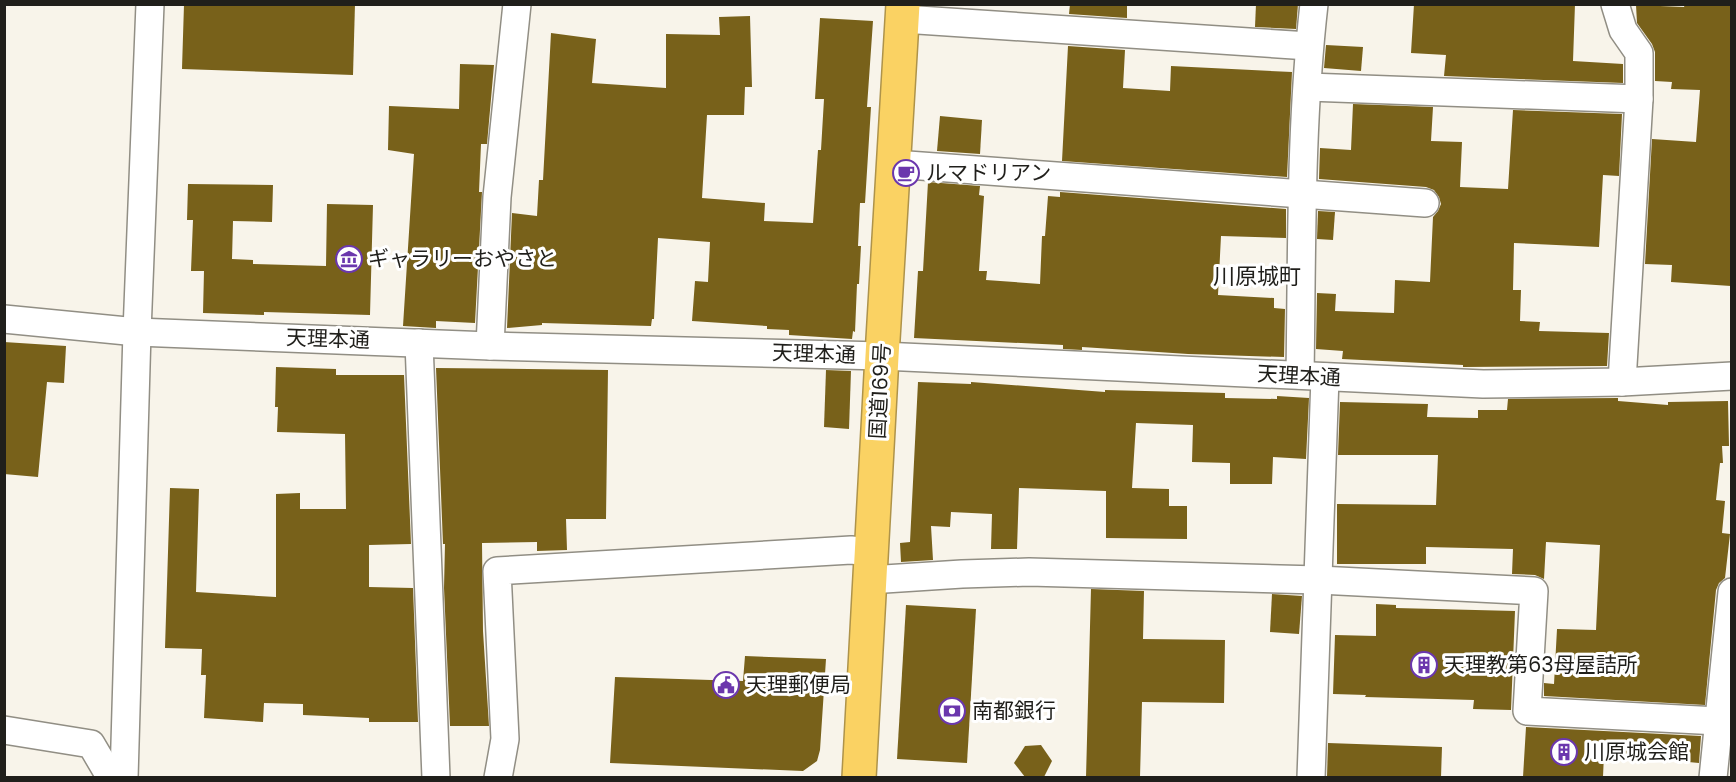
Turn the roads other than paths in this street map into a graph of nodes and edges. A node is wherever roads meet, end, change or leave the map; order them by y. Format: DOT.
graph roads {
  1 [pos="150,4"];
  2 [pos="517,4"];
  3 [pos="1314,4"];
  4 [pos="1615,4"];
  5 [pos="903,12"];
  6 [pos="1310,46"];
  7 [pos="1308,87"];
  8 [pos="1639,99"];
  9 [pos="894,164"];
  10 [pos="1303,195"];
  11 [pos="1425,203"];
  12 [pos="4,319"];
  13 [pos="137,332"];
  14 [pos="419,343"];
  15 [pos="490,346"];
  16 [pos="882,356"];
  17 [pos="1312,376"];
  18 [pos="1731,376"];
  19 [pos="1622,381"];
  20 [pos="870,566"];
  21 [pos="1320,580"];
  22 [pos="1731,592"];
  23 [pos="1718,721"];
  24 [pos="4,730"];
  25 [pos="111,777"];
  26 [pos="124,777"];
  27 [pos="436,777"];
  28 [pos="498,777"];
  29 [pos="859,777"];
  30 [pos="1311,777"];
  31 [pos="1713,777"];
  1 -- 13 [label="street"];
  2 -- 15 [label="street"];
  3 -- 6 [label="street"];
  4 -- 8 [label="street"];
  5 -- 6 [label="street"];
  5 -- 9 [label="highway, 国道169号"];
  6 -- 7 [label="street"];
  7 -- 8 [label="street"];
  7 -- 10 [label="street"];
  8 -- 19 [label="street"];
  9 -- 10 [label="street"];
  9 -- 16 [label="highway, 国道169号"];
  10 -- 11 [label="street"];
  10 -- 17 [label="street"];
  12 -- 13 [label="street, 天理本通"];
  13 -- 14 [label="street, 天理本通"];
  13 -- 26 [label="street"];
  14 -- 15 [label="street, 天理本通"];
  14 -- 27 [label="street"];
  15 -- 16 [label="street, 天理本通"];
  16 -- 17 [label="street, 天理本通"];
  16 -- 20 [label="highway, 国道169号"];
  17 -- 19 [label="street, 天理本通"];
  17 -- 21 [label="street"];
  18 -- 19 [label="street, 天理本通"];
  20 -- 21 [label="street"];
  20 -- 28 [label="street"];
  20 -- 29 [label="highway, 国道169号"];
  21 -- 23 [label="street"];
  21 -- 30 [label="street"];
  22 -- 23 [label="street"];
  23 -- 31 [label="street"];
  24 -- 25 [label="street"];
}
